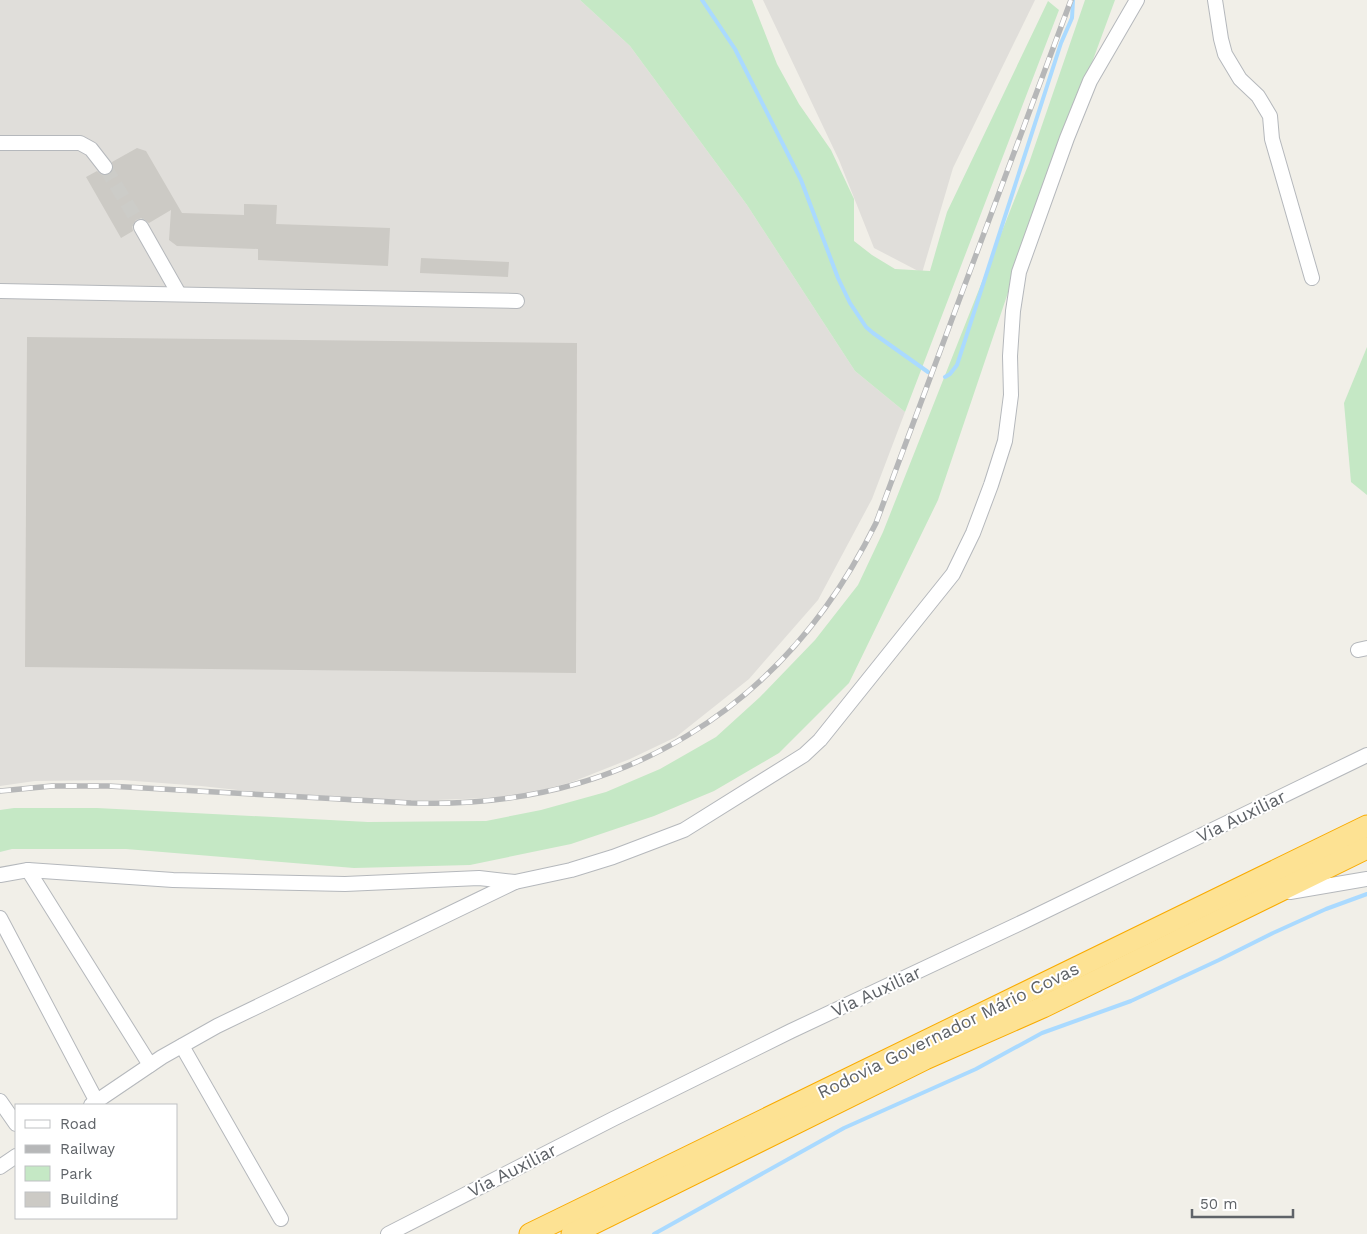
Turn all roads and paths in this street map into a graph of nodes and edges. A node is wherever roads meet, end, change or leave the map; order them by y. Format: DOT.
graph roads {
  1 [pos="1137,0"];
  2 [pos="1215,0"];
  3 [pos="0,143"];
  4 [pos="105,167"];
  5 [pos="141,227"];
  6 [pos="1312,278"];
  7 [pos="0,291"];
  8 [pos="179,294"];
  9 [pos="518,301"];
  10 [pos="1367,755"];
  11 [pos="1367,826"];
  12 [pos="1367,848"];
  13 [pos="28,870"];
  14 [pos="0,875"];
  15 [pos="1367,878"];
  16 [pos="515,882"];
  17 [pos="1265,896"];
  18 [pos="0,918"];
  19 [pos="182,1046"];
  20 [pos="150,1065"];
  21 [pos="0,1101"];
  22 [pos="94,1103"];
  23 [pos="15,1123"];
  24 [pos="15,1157"];
  25 [pos="0,1167"];
  26 [pos="281,1219"];
  27 [pos="388,1234"];
  28 [pos="530,1234"];
  29 [pos="572,1234"];
  1 -- 16 [label="street"];
  2 -- 6 [label="street"];
  3 -- 4 [label="street"];
  5 -- 8 [label="street"];
  7 -- 8 [label="street"];
  8 -- 9 [label="street"];
  10 -- 27 [label="street, Via Auxiliar"];
  11 -- 28 [label="highway, Rodovia Governador Mário Covas"];
  12 -- 17 [label="highway, Rodovia Governador Mário Covas"];
  13 -- 14 [label="street"];
  13 -- 16 [label="street"];
  13 -- 20 [label="street"];
  15 -- 17 [label="street"];
  16 -- 19 [label="street"];
  17 -- 29 [label="highway, Rodovia Governador Mário Covas"];
  18 -- 22 [label="street"];
  19 -- 20 [label="street"];
  19 -- 26 [label="street"];
  20 -- 22 [label="street"];
  21 -- 23 [label="street"];
  24 -- 25 [label="street"];
}
